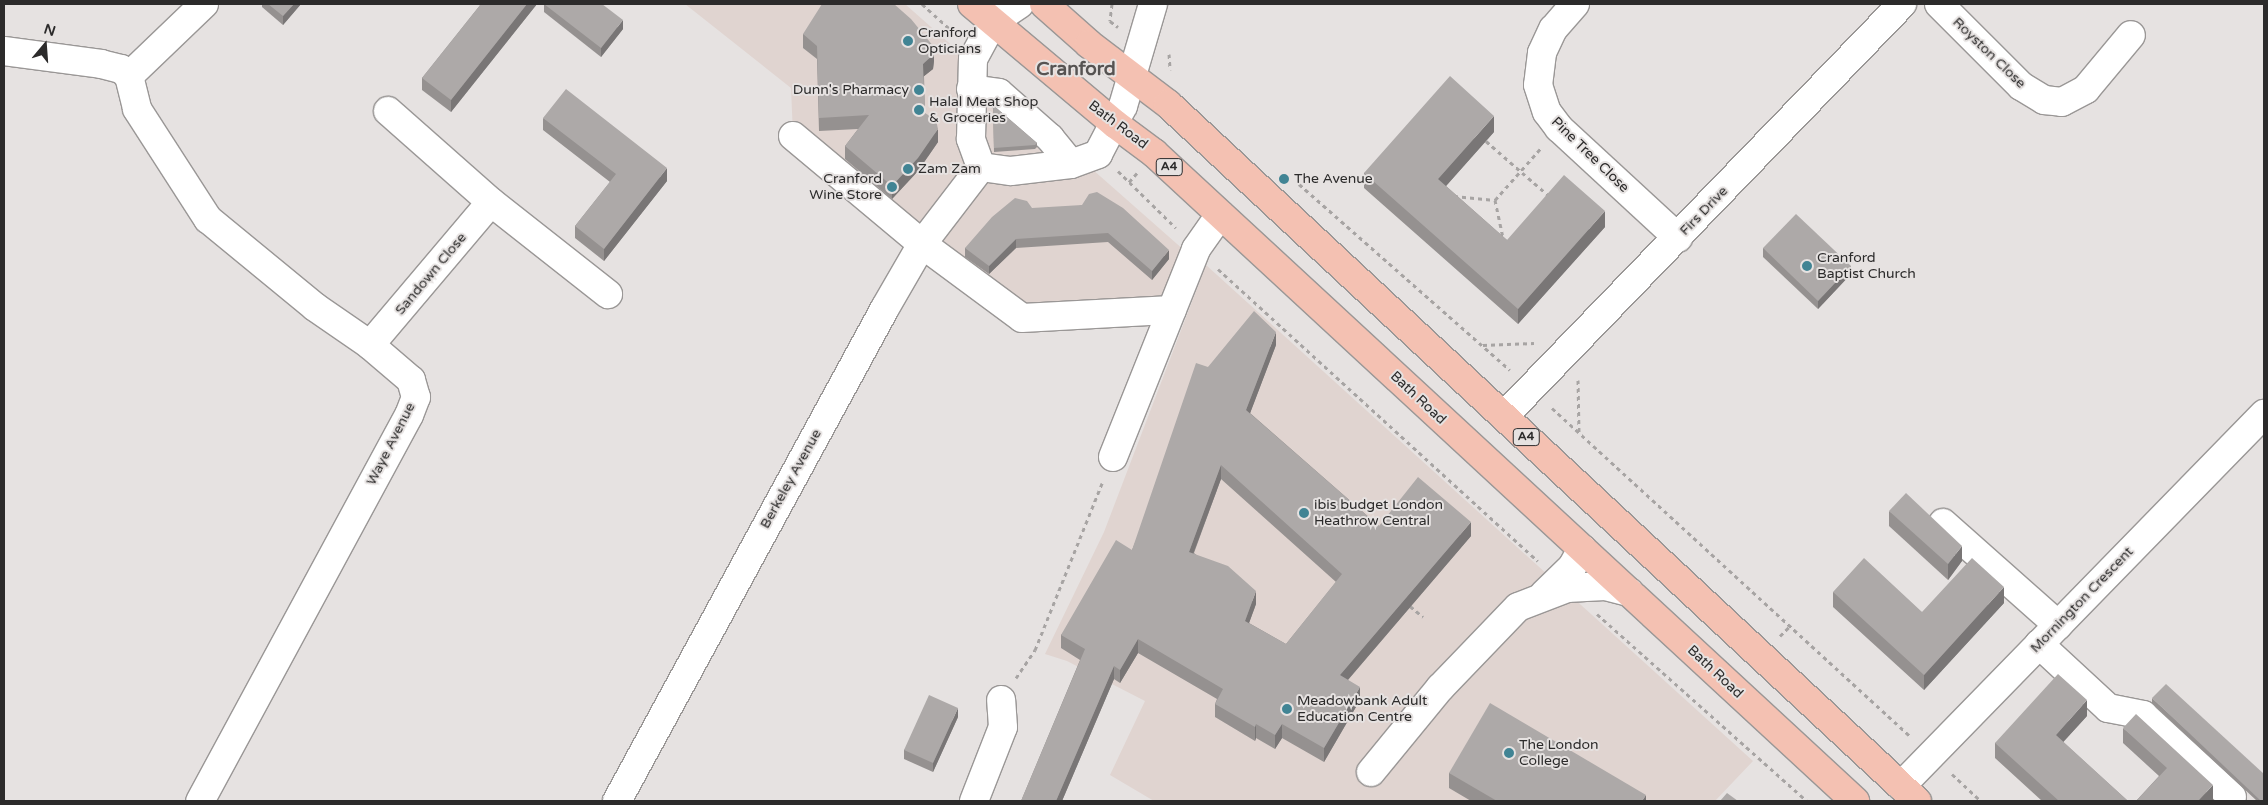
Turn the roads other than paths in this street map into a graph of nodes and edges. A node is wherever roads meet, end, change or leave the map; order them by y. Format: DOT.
graph roads {
  1 [pos="204,4"];
  2 [pos="972,4"];
  3 [pos="1020,4"];
  4 [pos="1044,4"];
  5 [pos="1153,4"];
  6 [pos="1575,4"];
  7 [pos="1902,4"];
  8 [pos="1939,4"];
  9 [pos="993,22"];
  10 [pos="2132,35"];
  11 [pos="4,51"];
  12 [pos="129,76"];
  13 [pos="1131,77"];
  14 [pos="971,86"];
  15 [pos="388,111"];
  16 [pos="1114,124"];
  17 [pos="794,136"];
  18 [pos="1071,164"];
  19 [pos="981,167"];
  20 [pos="491,202"];
  21 [pos="1220,215"];
  22 [pos="1678,238"];
  23 [pos="922,244"];
  24 [pos="608,294"];
  25 [pos="1172,310"];
  26 [pos="370,345"];
  27 [pos="2264,414"];
  28 [pos="1504,416"];
  29 [pos="1113,457"];
  30 [pos="1943,523"];
  31 [pos="1582,549"];
  32 [pos="1556,588"];
  33 [pos="1629,592"];
  34 [pos="2058,625"];
  35 [pos="2039,644"];
  36 [pos="1001,700"];
  37 [pos="1371,772"];
  38 [pos="1909,794"];
  39 [pos="2232,797"];
  40 [pos="1849,800"];
  41 [pos="200,801"];
  42 [pos="617,801"];
  43 [pos="974,801"];
  1 -- 12 [label="street"];
  2 -- 9 [label="highway, Bath Road / A4"];
  3 -- 9 [label="street"];
  4 -- 13 [label="highway, A4"];
  5 -- 13 [label="street"];
  6 -- 22 [label="street, Pine Tree Close"];
  7 -- 22 [label="street, Firs Drive"];
  8 -- 10 [label="street, Royston Close"];
  9 -- 14 [label="street"];
  9 -- 16 [label="highway, Bath Road / A4"];
  11 -- 12 [label="street"];
  12 -- 26 [label="street, Waye Avenue"];
  13 -- 16 [label="street"];
  13 -- 28 [label="highway, A4"];
  14 -- 18 [label="street"];
  14 -- 19 [label="street"];
  15 -- 20 [label="street"];
  16 -- 18 [label="street"];
  16 -- 21 [label="highway, Bath Road / A4"];
  17 -- 23 [label="street"];
  18 -- 19 [label="street"];
  19 -- 23 [label="street, Berkeley Avenue"];
  20 -- 24 [label="street"];
  20 -- 26 [label="street, Sandown Close"];
  21 -- 25 [label="street"];
  21 -- 31 [label="highway, Bath Road / A4"];
  22 -- 28 [label="street, Firs Drive"];
  23 -- 25 [label="street"];
  23 -- 42 [label="street, Berkeley Avenue"];
  25 -- 29 [label="street"];
  26 -- 41 [label="street, Waye Avenue"];
  27 -- 34 [label="street, Mornington Crescent"];
  28 -- 38 [label="highway, A4"];
  30 -- 34 [label="street"];
  31 -- 32 [label="street"];
  31 -- 33 [label="highway, Bath Road / A4"];
  32 -- 33 [label="street"];
  32 -- 37 [label="street"];
  33 -- 40 [label="highway, Bath Road / A4"];
  34 -- 35 [label="street, Mornington Crescent"];
  35 -- 38 [label="street, Mornington Crescent"];
  35 -- 39 [label="street"];
  36 -- 43 [label="street"];
}
